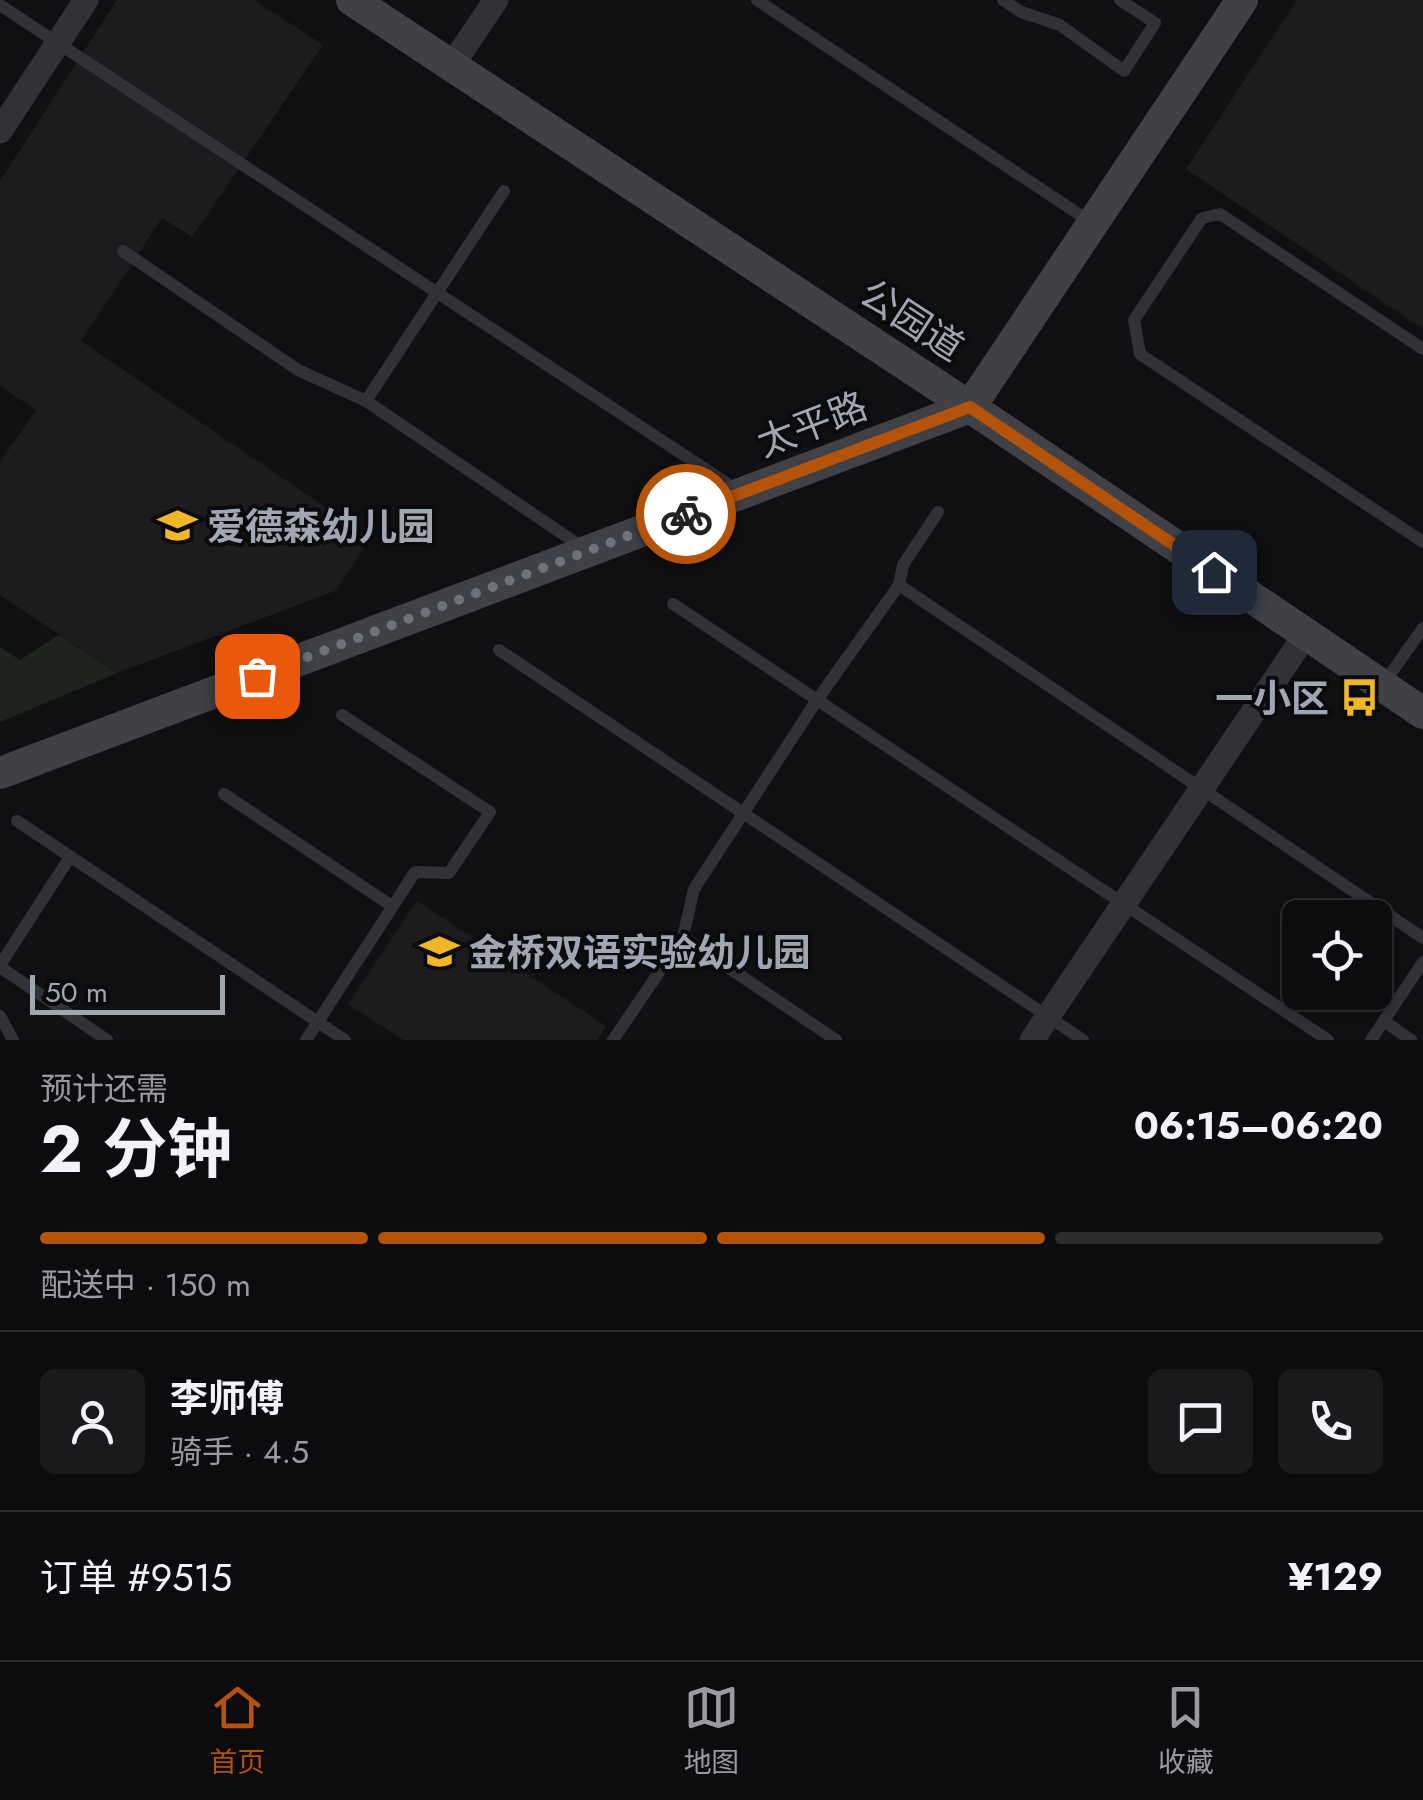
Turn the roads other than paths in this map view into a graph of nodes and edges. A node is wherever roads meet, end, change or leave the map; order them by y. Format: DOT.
graph roads {
  1 [pos="86,0"];
  2 [pos="352,0"];
  3 [pos="496,0"];
  4 [pos="757,0"];
  5 [pos="1003,0"];
  6 [pos="1120,0"];
  7 [pos="1242,0"];
  8 [pos="0,5"];
  9 [pos="57,43"];
  10 [pos="452,64"];
  11 [pos="0,131"];
  12 [pos="504,191"];
  13 [pos="1094,224"];
  14 [pos="122,251"];
  15 [pos="436,292"];
  16 [pos="1423,348"];
  17 [pos="366,401"];
  18 [pos="970,407"];
  19 [pos="742,493"];
  20 [pos="938,512"];
  21 [pos="1423,542"];
  22 [pos="588,551"];
  23 [pos="899,585"];
  24 [pos="673,604"];
  25 [pos="1423,628"];
  26 [pos="1306,634"];
  27 [pos="499,650"];
  28 [pos="1382,686"];
  29 [pos="817,700"];
  30 [pos="1423,713"];
  31 [pos="342,714"];
  32 [pos="0,773"];
  33 [pos="1202,788"];
  34 [pos="224,794"];
  35 [pos="743,813"];
  36 [pos="17,821"];
  37 [pos="70,857"];
  38 [pos="1124,904"];
  39 [pos="392,906"];
  40 [pos="683,937"];
  41 [pos="1423,938"];
  42 [pos="1423,962"];
  43 [pos="0,966"];
  44 [pos="0,1016"];
  45 [pos="1048,1016"];
  46 [pos="1384,1021"];
  47 [pos="317,1022"];
  48 [pos="13,1040"];
  49 [pos="107,1040"];
  50 [pos="306,1040"];
  51 [pos="344,1040"];
  52 [pos="613,1040"];
  53 [pos="836,1040"];
  54 [pos="1032,1040"];
  55 [pos="1083,1040"];
  56 [pos="1328,1040"];
  57 [pos="1372,1040"];
  58 [pos="1411,1040"];
  1 -- 9 [label="street"];
  2 -- 10 [label="street, 公园道"];
  3 -- 10 [label="street"];
  4 -- 13 [label="lane"];
  5 -- 6 [label="lane"];
  7 -- 13 [label="street"];
  8 -- 9 [label="lane"];
  9 -- 11 [label="street"];
  9 -- 15 [label="lane"];
  10 -- 18 [label="street, 公园道"];
  12 -- 15 [label="lane"];
  13 -- 18 [label="street"];
  14 -- 17 [label="lane"];
  15 -- 17 [label="lane"];
  15 -- 19 [label="lane"];
  16 -- 21 [label="lane"];
  17 -- 22 [label="lane"];
  18 -- 19 [label="street, 太平路"];
  18 -- 26 [label="street, 公园道"];
  19 -- 22 [label="street, 太平路"];
  20 -- 23 [label="lane"];
  22 -- 32 [label="street, 太平路"];
  23 -- 29 [label="lane"];
  23 -- 33 [label="lane"];
  24 -- 29 [label="lane"];
  25 -- 28 [label="lane"];
  26 -- 28 [label="street, 公园道"];
  26 -- 33 [label="street"];
  27 -- 35 [label="lane"];
  28 -- 30 [label="street, 公园道"];
  29 -- 35 [label="lane"];
  29 -- 38 [label="lane"];
  31 -- 39 [label="lane"];
  33 -- 38 [label="street"];
  33 -- 41 [label="lane"];
  34 -- 39 [label="lane"];
  35 -- 40 [label="lane"];
  35 -- 45 [label="lane"];
  36 -- 37 [label="lane"];
  37 -- 43 [label="lane"];
  37 -- 47 [label="lane"];
  38 -- 45 [label="street"];
  38 -- 56 [label="lane"];
  39 -- 47 [label="lane"];
  40 -- 52 [label="lane"];
  40 -- 53 [label="lane"];
  42 -- 46 [label="lane"];
  43 -- 49 [label="lane"];
  44 -- 48 [label="lane"];
  45 -- 54 [label="street"];
  45 -- 55 [label="lane"];
  46 -- 57 [label="lane"];
  46 -- 58 [label="lane"];
  47 -- 50 [label="lane"];
  47 -- 51 [label="lane"];
}
